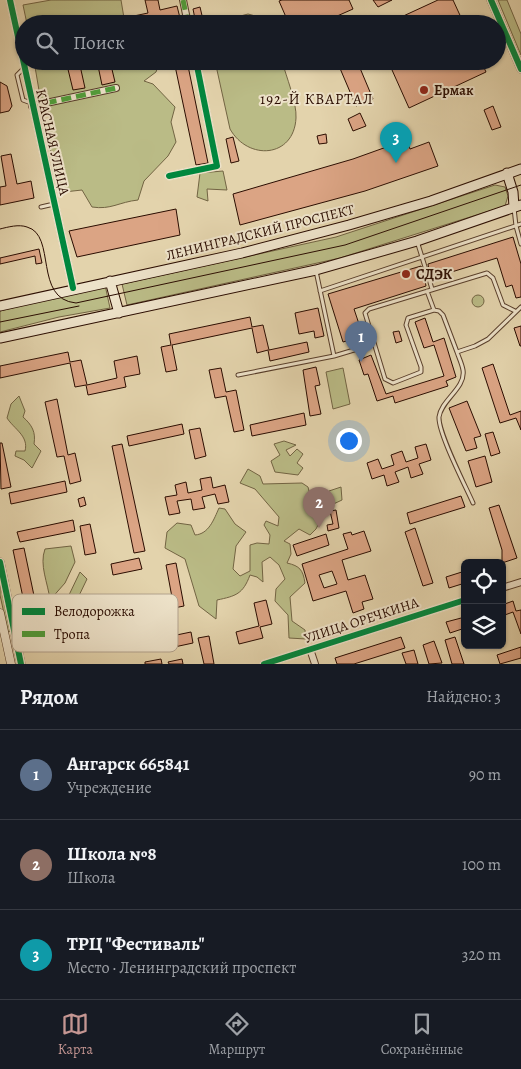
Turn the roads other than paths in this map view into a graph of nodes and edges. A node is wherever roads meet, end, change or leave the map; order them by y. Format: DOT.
graph roads {
  1 [pos="10,0"];
  2 [pos="184,0"];
  3 [pos="491,0"];
  4 [pos="186,15"];
  5 [pos="498,15"];
  6 [pos="15,24"];
  7 [pos="506,34"];
  8 [pos="521,69"];
  9 [pos="24,70"];
  10 [pos="198,70"];
  11 [pos="116,88"];
  12 [pos="32,104"];
  13 [pos="521,169"];
  14 [pos="507,173"];
  15 [pos="169,176"];
  16 [pos="54,204"];
  17 [pos="518,206"];
  18 [pos="40,207"];
  19 [pos="521,224"];
  20 [pos="516,226"];
  21 [pos="417,241"];
  22 [pos="521,244"];
  23 [pos="422,258"];
  24 [pos="316,270"];
  25 [pos="426,270"];
  26 [pos="429,280"];
  27 [pos="110,281"];
  28 [pos="73,288"];
  29 [pos="432,289"];
  30 [pos="320,291"];
  31 [pos="428,291"];
  32 [pos="0,306"];
  33 [pos="521,307"];
  34 [pos="434,310"];
  35 [pos="515,311"];
  36 [pos="119,313"];
  37 [pos="0,338"];
  38 [pos="374,344"];
  39 [pos="457,352"];
  40 [pos="334,356"];
  41 [pos="238,375"];
  42 [pos="473,503"];
  43 [pos="0,562"];
  44 [pos="521,582"];
  45 [pos="506,587"];
  46 [pos="461,601"];
  47 [pos="0,613"];
  48 [pos="12,618"];
  49 [pos="12,637"];
  50 [pos="5,638"];
  51 [pos="310,649"];
  52 [pos="11,664"];
  53 [pos="264,664"];
  54 [pos="315,664"];
  1 -- 6 [label="street, КРАСНАЯ УЛИЦА"];
  2 -- 4 [label="street"];
  3 -- 5 [label="street"];
  7 -- 8 [label="street"];
  9 -- 12 [label="street, КРАСНАЯ УЛИЦА"];
  10 -- 15 [label="street"];
  11 -- 12 [label="street"];
  12 -- 16 [label="street, КРАСНАЯ УЛИЦА"];
  13 -- 14 [label="main road, ЛЕНИНГРАДСКИЙ ПРОСПЕКТ"];
  14 -- 17 [label="main road"];
  14 -- 27 [label="main road, ЛЕНИНГРАДСКИЙ ПРОСПЕКТ"];
  16 -- 18 [label="lane"];
  16 -- 28 [label="street, КРАСНАЯ УЛИЦА"];
  17 -- 20 [label="lane"];
  17 -- 21 [label="main road"];
  19 -- 20 [label="lane"];
  20 -- 22 [label="lane"];
  20 -- 23 [label="lane"];
  21 -- 23 [label="lane"];
  21 -- 24 [label="main road"];
  23 -- 25 [label="lane"];
  23 -- 30 [label="lane"];
  24 -- 30 [label="lane"];
  24 -- 36 [label="main road"];
  26 -- 29 [label="lane"];
  27 -- 28 [label="main road, ЛЕНИНГРАДСКИЙ ПРОСПЕКТ"];
  27 -- 36 [label="main road"];
  28 -- 32 [label="main road, ЛЕНИНГРАДСКИЙ ПРОСПЕКТ"];
  29 -- 31 [label="lane"];
  29 -- 35 [label="lane"];
  30 -- 40 [label="lane"];
  31 -- 34 [label="lane"];
  31 -- 38 [label="lane"];
  33 -- 35 [label="lane"];
  34 -- 38 [label="lane"];
  34 -- 39 [label="lane"];
  35 -- 39 [label="lane"];
  36 -- 37 [label="main road"];
  38 -- 40 [label="lane"];
  39 -- 42 [label="lane"];
  40 -- 41 [label="lane"];
  43 -- 48 [label="street"];
  44 -- 45 [label="street"];
  46 -- 51 [label="street, УЛИЦА ОРЕЧКИНА"];
  47 -- 50 [label="street"];
  49 -- 50 [label="street"];
  50 -- 52 [label="street"];
  51 -- 53 [label="street, УЛИЦА ОРЕЧКИНА"];
  51 -- 54 [label="street"];
}
